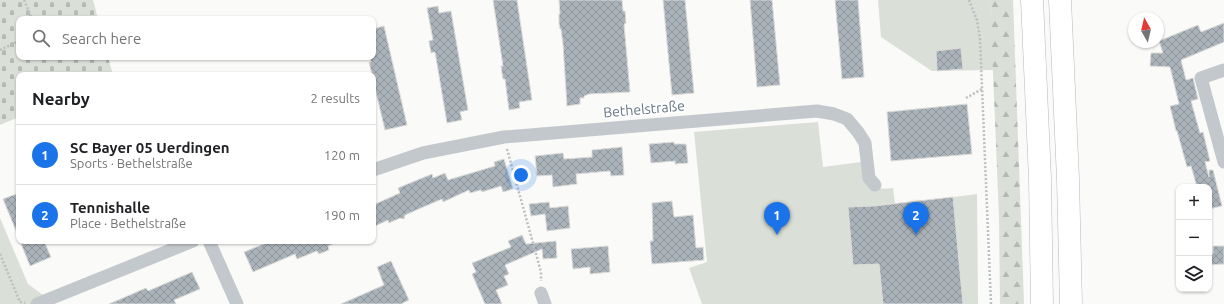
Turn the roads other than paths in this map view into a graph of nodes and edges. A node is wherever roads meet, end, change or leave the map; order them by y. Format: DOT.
graph roads {
  1 [pos="1032,0"];
  2 [pos="1060,0"];
  3 [pos="1224,70"];
  4 [pos="1224,162"];
  5 [pos="376,169"];
  6 [pos="875,185"];
  7 [pos="186,244"];
  8 [pos="210,244"];
  9 [pos="37,304"];
  10 [pos="237,304"];
  11 [pos="1042,304"];
  12 [pos="1071,304"];
  1 -- 11 [label="highway"];
  2 -- 12 [label="highway"];
  3 -- 4 [label="street"];
  5 -- 6 [label="street, Bethelstraße"];
  7 -- 9 [label="street"];
  8 -- 10 [label="street"];
}
